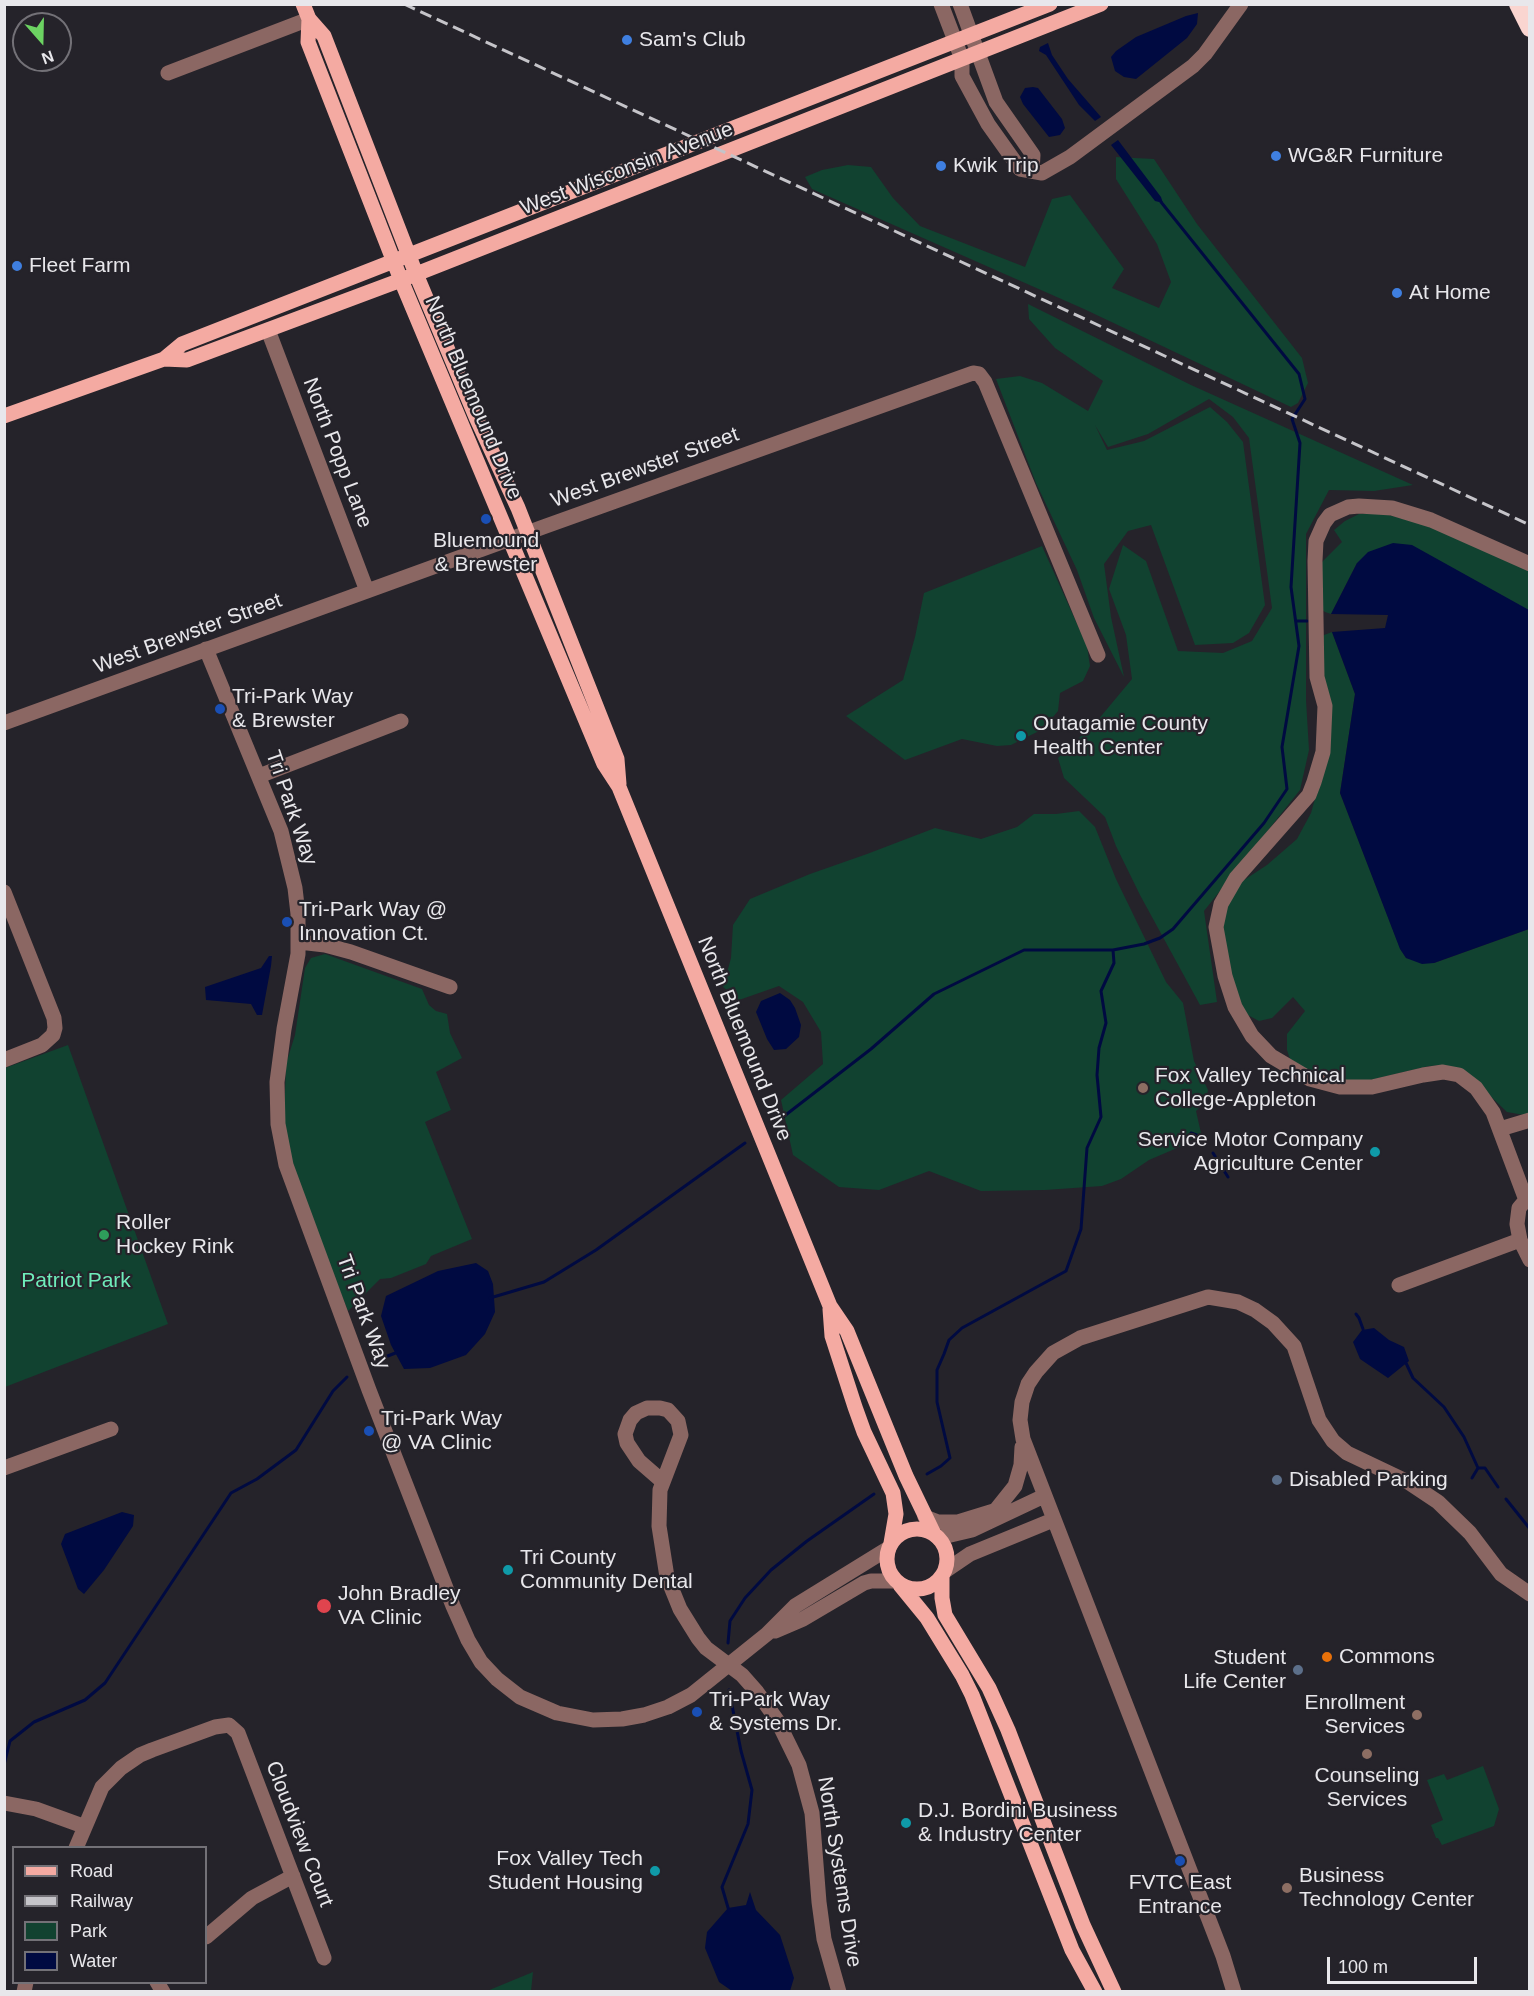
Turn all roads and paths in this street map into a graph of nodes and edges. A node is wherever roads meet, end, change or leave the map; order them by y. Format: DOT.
graph roads {
  1 [pos="303,4"];
  2 [pos="941,4"];
  3 [pos="960,4"];
  4 [pos="1050,4"];
  5 [pos="1101,4"];
  6 [pos="1518,4"];
  7 [pos="1233,7"];
  8 [pos="309,19"];
  9 [pos="1530,28"];
  10 [pos="972,34"];
  11 [pos="956,41"];
  12 [pos="979,52"];
  13 [pos="962,59"];
  14 [pos="168,73"];
  15 [pos="1032,171"];
  16 [pos="410,256"];
  17 [pos="394,262"];
  18 [pos="417,274"];
  19 [pos="401,280"];
  20 [pos="268,330"];
  21 [pos="164,359"];
  22 [pos="4,416"];
  23 [pos="527,533"];
  24 [pos="509,540"];
  25 [pos="1530,564"];
  26 [pos="368,591"];
  27 [pos="206,649"];
  28 [pos="1098,655"];
  29 [pos="401,721"];
  30 [pos="4,723"];
  31 [pos="259,776"];
  32 [pos="619,787"];
  33 [pos="4,892"];
  34 [pos="299,942"];
  35 [pos="450,987"];
  36 [pos="4,1060"];
  37 [pos="1530,1120"];
  38 [pos="1500,1129"];
  39 [pos="1528,1201"];
  40 [pos="1525,1240"];
  41 [pos="1530,1260"];
  42 [pos="1399,1285"];
  43 [pos="830,1306"];
  44 [pos="111,1429"];
  45 [pos="1023,1439"];
  46 [pos="4,1468"];
  47 [pos="662,1481"];
  48 [pos="1044,1496"];
  49 [pos="1016,1507"];
  50 [pos="995,1511"];
  51 [pos="925,1517"];
  52 [pos="1053,1520"];
  53 [pos="936,1536"];
  54 [pos="890,1545"];
  55 [pos="944,1574"];
  56 [pos="898,1583"];
  57 [pos="1530,1594"];
  58 [pos="767,1634"];
  59 [pos="729,1666"];
  60 [pos="4,1803"];
  61 [pos="84,1826"];
  62 [pos="77,1846"];
  63 [pos="292,1876"];
  64 [pos="207,1936"];
  65 [pos="324,1958"];
  66 [pos="839,1992"];
  67 [pos="1095,1992"];
  68 [pos="1114,1992"];
  69 [pos="1234,1992"];
  1 -- 8 [label="main road, North Bluemound Drive"];
  2 -- 11 [label="street"];
  3 -- 10 [label="street"];
  4 -- 10 [label="main road, West Wisconsin Avenue"];
  5 -- 12 [label="main road, West Wisconsin Avenue"];
  6 -- 9 [label="highway"];
  7 -- 15 [label="street"];
  8 -- 14 [label="street"];
  8 -- 16 [label="main road, North Bluemound Drive"];
  8 -- 17 [label="main road, North Bluemound Drive"];
  10 -- 11 [label="main road, West Wisconsin Avenue"];
  10 -- 12 [label="street"];
  11 -- 13 [label="street"];
  11 -- 16 [label="main road, West Wisconsin Avenue"];
  12 -- 13 [label="main road, West Wisconsin Avenue"];
  12 -- 15 [label="street"];
  13 -- 15 [label="street"];
  13 -- 18 [label="main road, West Wisconsin Avenue"];
  16 -- 17 [label="main road, West Wisconsin Avenue"];
  16 -- 18 [label="main road, North Bluemound Drive"];
  17 -- 19 [label="main road, North Bluemound Drive"];
  17 -- 21 [label="main road, West Wisconsin Avenue"];
  18 -- 19 [label="main road, West Wisconsin Avenue"];
  18 -- 23 [label="main road, North Bluemound Drive"];
  19 -- 20 [label="main road, West Wisconsin Avenue"];
  19 -- 24 [label="main road, North Bluemound Drive"];
  20 -- 21 [label="main road, West Wisconsin Avenue"];
  20 -- 26 [label="street, North Popp Lane"];
  21 -- 22 [label="main road, West Wisconsin Avenue"];
  23 -- 24 [label="street, West Brewster Street"];
  23 -- 28 [label="street, West Brewster Street"];
  23 -- 32 [label="main road, North Bluemound Drive"];
  24 -- 26 [label="street, West Brewster Street"];
  24 -- 32 [label="main road, North Bluemound Drive"];
  25 -- 38 [label="street"];
  26 -- 27 [label="street, West Brewster Street"];
  27 -- 30 [label="street, West Brewster Street"];
  27 -- 31 [label="street, Tri Park Way"];
  29 -- 31 [label="street"];
  31 -- 34 [label="street, Tri Park Way"];
  32 -- 43 [label="main road, North Bluemound Drive"];
  33 -- 36 [label="street"];
  34 -- 35 [label="street"];
  34 -- 59 [label="street, Tri Park Way"];
  37 -- 38 [label="street"];
  38 -- 39 [label="street"];
  39 -- 40 [label="street"];
  40 -- 41 [label="street"];
  40 -- 42 [label="street"];
  43 -- 51 [label="main road, North Bluemound Drive"];
  43 -- 54 [label="main road, North Bluemound Drive"];
  44 -- 46 [label="street"];
  45 -- 48 [label="street"];
  45 -- 50 [label="street"];
  45 -- 57 [label="street"];
  47 -- 47 [label="street, North Systems Drive"];
  47 -- 59 [label="street, North Systems Drive"];
  48 -- 49 [label="street"];
  48 -- 52 [label="street"];
  49 -- 50 [label="street"];
  49 -- 53 [label="street"];
  50 -- 51 [label="street"];
  51 -- 53 [label="main road, North Bluemound Drive"];
  52 -- 55 [label="street"];
  52 -- 69 [label="street"];
  53 -- 54 [label="main road"];
  53 -- 55 [label="main road"];
  54 -- 56 [label="main road"];
  54 -- 58 [label="street, Tri Park Way"];
  55 -- 56 [label="main road"];
  55 -- 68 [label="main road"];
  56 -- 58 [label="street, Tri Park Way"];
  56 -- 67 [label="main road"];
  58 -- 59 [label="street, Tri Park Way"];
  59 -- 66 [label="street, North Systems Drive"];
  60 -- 61 [label="street"];
  61 -- 62 [label="street"];
  61 -- 63 [label="street, Cloudview Court"];
  63 -- 64 [label="street"];
  63 -- 65 [label="street, Cloudview Court"];
}
